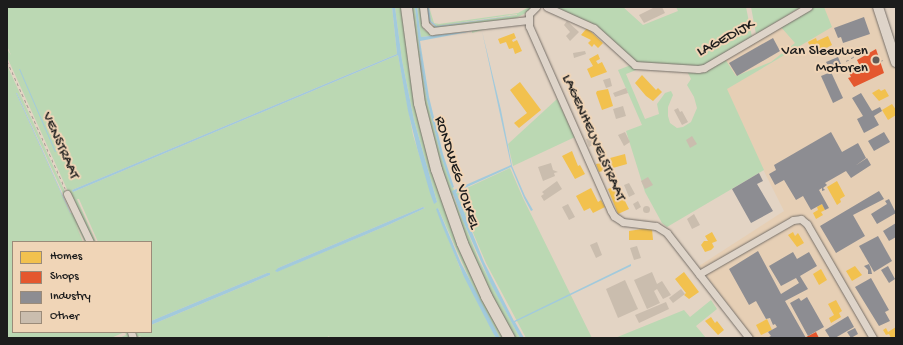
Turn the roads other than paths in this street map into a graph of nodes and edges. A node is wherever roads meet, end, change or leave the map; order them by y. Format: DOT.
graph roads {
  1 [pos="406,7"];
  2 [pos="423,7"];
  3 [pos="536,7"];
  4 [pos="548,7"];
  5 [pos="808,7"];
  6 [pos="878,7"];
  7 [pos="528,20"];
  8 [pos="896,62"];
  9 [pos="68,194"];
  10 [pos="90,241"];
  11 [pos="699,274"];
  12 [pos="509,338"];
  13 [pos="749,338"];
  14 [pos="873,338"];
  1 -- 12 [label="main road, RONDWEG VOLKEL"];
  2 -- 7 [label="street"];
  3 -- 7 [label="street"];
  4 -- 5 [label="street, LAGEDIJK"];
  6 -- 8 [label="street"];
  7 -- 11 [label="street, LAGENHEUVELSTRAAT"];
  9 -- 10 [label="street, VENSTRAAT"];
  11 -- 13 [label="street, LAGENHEUVELSTRAAT"];
  11 -- 14 [label="street"];
}
